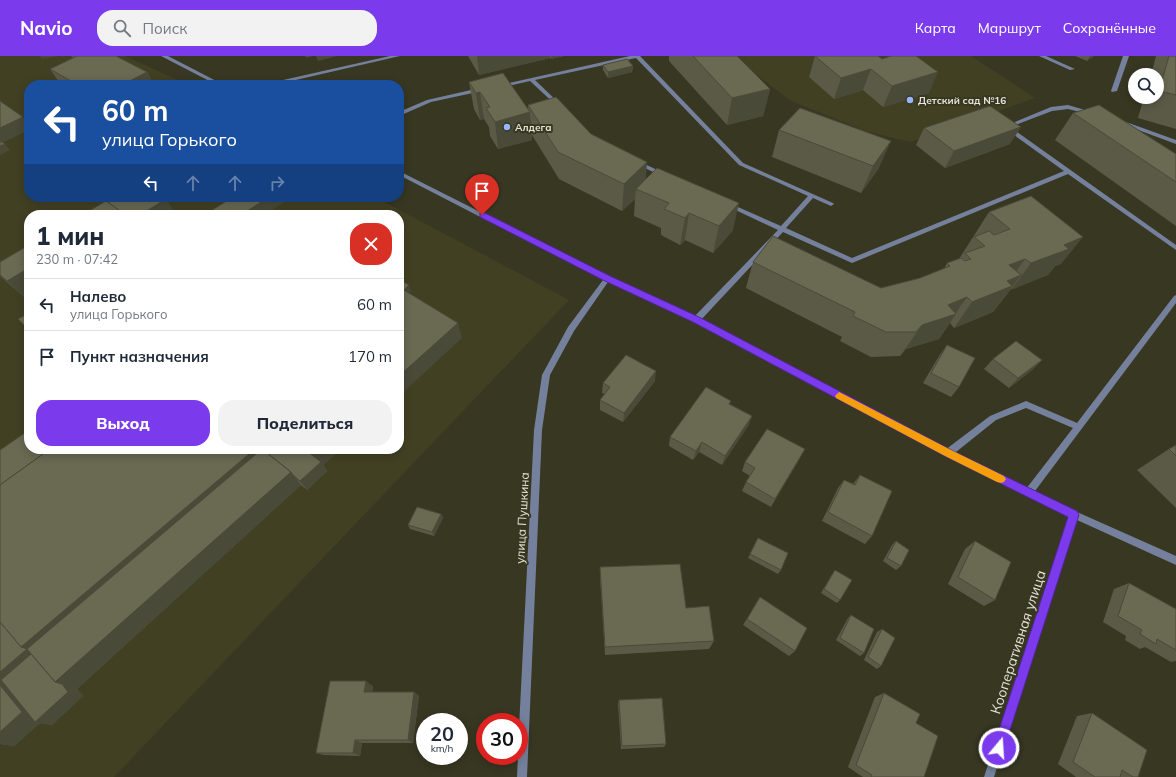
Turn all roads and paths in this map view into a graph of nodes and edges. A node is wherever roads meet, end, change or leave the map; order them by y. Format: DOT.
graph roads {
  1 [pos="164,56"];
  2 [pos="397,56"];
  3 [pos="1042,56"];
  4 [pos="1126,56"];
  5 [pos="1072,69"];
  6 [pos="531,79"];
  7 [pos="211,80"];
  8 [pos="289,80"];
  9 [pos="494,87"];
  10 [pos="487,89"];
  11 [pos="1114,91"];
  12 [pos="564,111"];
  13 [pos="404,112"];
  14 [pos="1095,114"];
  15 [pos="1117,121"];
  16 [pos="1176,142"];
  17 [pos="633,161"];
  18 [pos="1068,172"];
  19 [pos="404,176"];
  20 [pos="668,177"];
  21 [pos="812,195"];
  22 [pos="725,203"];
  23 [pos="831,204"];
  24 [pos="782,229"];
  25 [pos="1176,248"];
  26 [pos="607,278"];
  27 [pos="1176,298"];
  28 [pos="696,320"];
  29 [pos="1078,427"];
  30 [pos="948,453"];
  31 [pos="1029,492"];
  32 [pos="1074,515"];
  33 [pos="1176,561"];
  34 [pos="522,777"];
  35 [pos="990,777"];
  1 -- 7 [label="street"];
  2 -- 8 [label="street"];
  3 -- 5 [label="street"];
  4 -- 11 [label="street"];
  6 -- 9 [label="street"];
  6 -- 12 [label="street"];
  6 -- 21 [label="street"];
  10 -- 13 [label="street"];
  14 -- 18 [label="street"];
  15 -- 16 [label="street"];
  17 -- 20 [label="street"];
  18 -- 24 [label="street"];
  18 -- 25 [label="street"];
  19 -- 26 [label="street"];
  21 -- 23 [label="street"];
  21 -- 24 [label="street"];
  22 -- 24 [label="street"];
  24 -- 28 [label="street"];
  26 -- 28 [label="street"];
  26 -- 34 [label="street, улица Пушкина"];
  27 -- 29 [label="street"];
  28 -- 30 [label="street"];
  29 -- 30 [label="street"];
  29 -- 31 [label="street"];
  30 -- 31 [label="street"];
  31 -- 32 [label="street"];
  32 -- 33 [label="street"];
  32 -- 35 [label="street, Кооперативная улица"];
}
